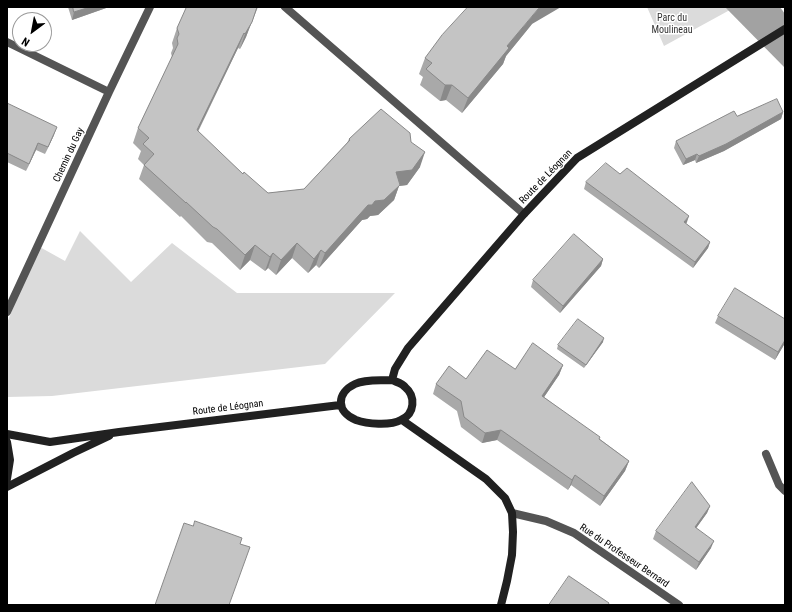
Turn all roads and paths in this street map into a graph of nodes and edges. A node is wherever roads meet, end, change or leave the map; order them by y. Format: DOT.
graph roads {
  1 [pos="150,7"];
  2 [pos="285,7"];
  3 [pos="785,29"];
  4 [pos="7,42"];
  5 [pos="109,92"];
  6 [pos="524,214"];
  7 [pos="7,312"];
  8 [pos="392,380"];
  9 [pos="340,405"];
  10 [pos="402,420"];
  11 [pos="119,432"];
  12 [pos="7,434"];
  13 [pos="7,442"];
  14 [pos="766,454"];
  15 [pos="7,479"];
  16 [pos="7,487"];
  17 [pos="785,491"];
  18 [pos="512,513"];
  19 [pos="501,605"];
  20 [pos="679,605"];
  1 -- 5 [label="street, Chemin du Gay"];
  2 -- 6 [label="street"];
  3 -- 6 [label="street, Route de Léognan"];
  4 -- 5 [label="street"];
  5 -- 7 [label="street, Chemin du Gay"];
  6 -- 8 [label="street, Route de Léognan"];
  8 -- 9 [label="street"];
  8 -- 10 [label="street"];
  9 -- 10 [label="street"];
  9 -- 11 [label="street, Route de Léognan"];
  10 -- 18 [label="street"];
  11 -- 12 [label="street, Route de Léognan"];
  11 -- 16 [label="street, Route de Léognan"];
  13 -- 15 [label="street"];
  14 -- 17 [label="street"];
  18 -- 19 [label="street"];
  18 -- 20 [label="street, Rue du Professeur Bernard"];
}
